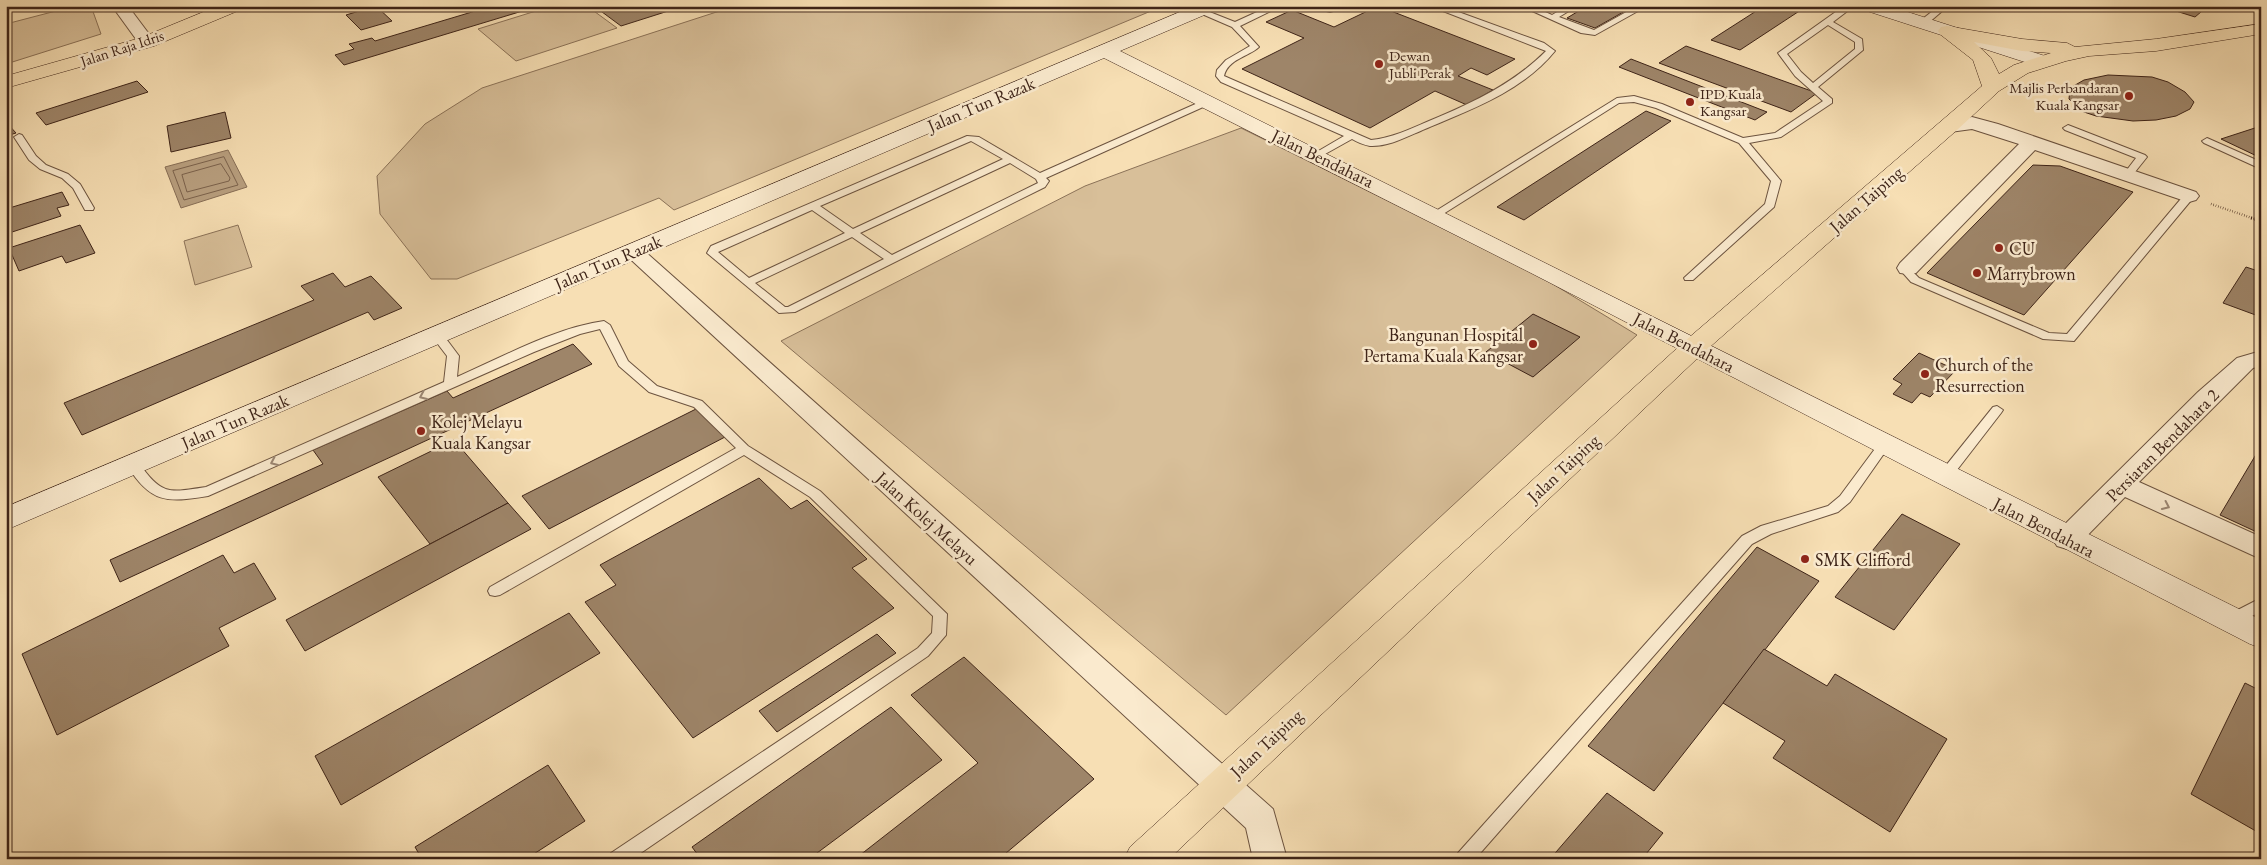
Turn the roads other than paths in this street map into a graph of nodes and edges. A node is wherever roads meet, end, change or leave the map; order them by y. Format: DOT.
graph roads {
  1 [pos="234,6"];
  2 [pos="1277,6"];
  3 [pos="1312,6"];
  4 [pos="1345,6"];
  5 [pos="1434,6"];
  6 [pos="1525,6"];
  7 [pos="1573,6"];
  8 [pos="1643,6"];
  9 [pos="1850,6"];
  10 [pos="1870,6"];
  11 [pos="1944,6"];
  12 [pos="124,7"];
  13 [pos="1205,9"];
  14 [pos="1552,18"];
  15 [pos="1828,22"];
  16 [pos="1923,23"];
  17 [pos="1235,25"];
  18 [pos="2261,29"];
  19 [pos="1947,31"];
  20 [pos="147,42"];
  21 [pos="2089,50"];
  22 [pos="1106,51"];
  23 [pos="2041,61"];
  24 [pos="6,82"];
  25 [pos="1813,87"];
  26 [pos="1992,87"];
  27 [pos="1209,101"];
  28 [pos="1972,106"];
  29 [pos="1950,126"];
  30 [pos="1991,128"];
  31 [pos="2068,128"];
  32 [pos="19,136"];
  33 [pos="1351,136"];
  34 [pos="1742,141"];
  35 [pos="2207,141"];
  36 [pos="2032,142"];
  37 [pos="1318,155"];
  38 [pos="1010,159"];
  39 [pos="2261,166"];
  40 [pos="2128,175"];
  41 [pos="1039,177"];
  42 [pos="2189,196"];
  43 [pos="812,205"];
  44 [pos="89,208"];
  45 [pos="1436,214"];
  46 [pos="853,233"];
  47 [pos="634,252"];
  48 [pos="892,260"];
  49 [pos="1908,268"];
  50 [pos="1689,278"];
  51 [pos="748,282"];
  52 [pos="437,335"];
  53 [pos="1694,347"];
  54 [pos="2261,358"];
  55 [pos="450,384"];
  56 [pos="1997,410"];
  57 [pos="1884,445"];
  58 [pos="744,449"];
  59 [pos="133,465"];
  60 [pos="1945,476"];
  61 [pos="2122,486"];
  62 [pos="6,519"];
  63 [pos="2067,539"];
  64 [pos="2261,549"];
  65 [pos="495,591"];
  66 [pos="2261,604"];
  67 [pos="2231,620"];
  68 [pos="2261,635"];
  69 [pos="1222,783"];
  70 [pos="617,859"];
  71 [pos="1143,859"];
  72 [pos="1270,859"];
  73 [pos="1464,859"];
  1 -- 20 [label="main road, Jalan Raja Idris"];
  2 -- 17 [label="lane"];
  3 -- 4 [label="lane"];
  5 -- 33 [label="lane"];
  6 -- 14 [label="lane"];
  7 -- 14 [label="lane"];
  8 -- 14 [label="lane"];
  9 -- 15 [label="lane"];
  10 -- 16 [label="street"];
  11 -- 16 [label="lane"];
  12 -- 20 [label="street"];
  13 -- 17 [label="lane"];
  13 -- 22 [label="street, Jalan Tun Razak"];
  15 -- 25 [label="lane"];
  15 -- 25 [label="lane"];
  16 -- 19 [label="street"];
  17 -- 33 [label="lane"];
  18 -- 21 [label="main road"];
  19 -- 21 [label="main road"];
  19 -- 23 [label="street"];
  19 -- 26 [label="main road"];
  20 -- 24 [label="main road, Jalan Raja Idris"];
  21 -- 23 [label="main road, Jalan Taiping"];
  22 -- 27 [label="street, Jalan Bendahara"];
  22 -- 47 [label="street, Jalan Tun Razak"];
  23 -- 26 [label="main road, Jalan Taiping"];
  25 -- 34 [label="lane"];
  26 -- 28 [label="main road, Jalan Taiping"];
  27 -- 37 [label="street, Jalan Bendahara"];
  27 -- 41 [label="lane"];
  28 -- 29 [label="main road, Jalan Taiping"];
  28 -- 30 [label="street"];
  29 -- 30 [label="street"];
  29 -- 53 [label="main road, Jalan Taiping"];
  30 -- 36 [label="street"];
  31 -- 40 [label="lane"];
  32 -- 44 [label="lane"];
  33 -- 37 [label="lane"];
  34 -- 45 [label="lane"];
  34 -- 50 [label="lane"];
  35 -- 39 [label="lane"];
  36 -- 40 [label="street"];
  36 -- 49 [label="street"];
  37 -- 45 [label="street, Jalan Bendahara"];
  38 -- 41 [label="lane"];
  38 -- 43 [label="lane"];
  38 -- 46 [label="lane"];
  40 -- 42 [label="street"];
  41 -- 48 [label="lane"];
  42 -- 49 [label="lane"];
  43 -- 46 [label="lane"];
  43 -- 51 [label="lane"];
  45 -- 53 [label="street, Jalan Bendahara"];
  46 -- 48 [label="lane"];
  46 -- 51 [label="lane"];
  47 -- 52 [label="street, Jalan Tun Razak"];
  47 -- 69 [label="street, Jalan Kolej Melayu"];
  48 -- 51 [label="lane"];
  52 -- 55 [label="lane"];
  52 -- 59 [label="street, Jalan Tun Razak"];
  53 -- 57 [label="street, Jalan Bendahara"];
  53 -- 69 [label="main road, Jalan Taiping"];
  54 -- 61 [label="street, Persiaran Bendahara 2"];
  55 -- 58 [label="lane"];
  55 -- 59 [label="lane, one-way"];
  56 -- 60 [label="lane"];
  57 -- 60 [label="street, Jalan Bendahara"];
  57 -- 73 [label="lane"];
  58 -- 65 [label="lane"];
  58 -- 70 [label="lane"];
  59 -- 62 [label="street, Jalan Tun Razak"];
  60 -- 63 [label="street, Jalan Bendahara"];
  61 -- 63 [label="street, Persiaran Bendahara 2"];
  61 -- 64 [label="street, one-way"];
  63 -- 67 [label="street, Jalan Bendahara"];
  66 -- 67 [label="lane"];
  67 -- 68 [label="street, Jalan Bendahara"];
  69 -- 71 [label="main road, Jalan Taiping"];
  69 -- 72 [label="street, Jalan Kolej Melayu"];
}
